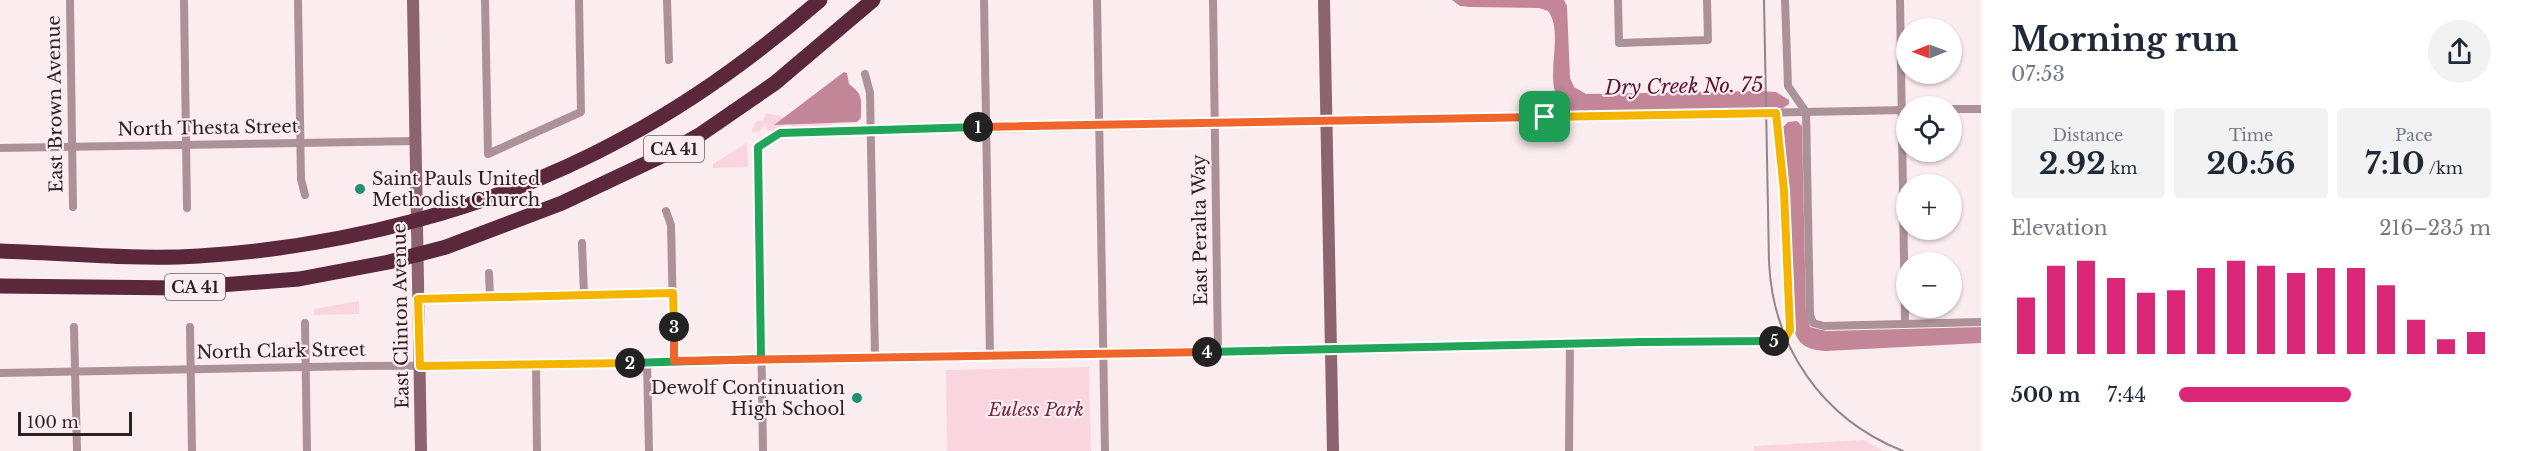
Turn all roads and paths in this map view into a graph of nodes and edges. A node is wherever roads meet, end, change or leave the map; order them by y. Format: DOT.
graph roads {
  1 [pos="70,0"];
  2 [pos="184,0"];
  3 [pos="298,0"];
  4 [pos="414,0"];
  5 [pos="485,0"];
  6 [pos="579,0"];
  7 [pos="667,0"];
  8 [pos="820,0"];
  9 [pos="873,0"];
  10 [pos="984,0"];
  11 [pos="1097,0"];
  12 [pos="1213,0"];
  13 [pos="1324,0"];
  14 [pos="1618,0"];
  15 [pos="1707,0"];
  16 [pos="1785,0"];
  17 [pos="1900,0"];
  18 [pos="669,60"];
  19 [pos="865,74"];
  20 [pos="1903,96"];
  21 [pos="1962,109"];
  22 [pos="1981,109"];
  23 [pos="1896,110"];
  24 [pos="1806,112"];
  25 [pos="1780,113"];
  26 [pos="1327,121"];
  27 [pos="1214,123"];
  28 [pos="1099,125"];
  29 [pos="986,127"];
  30 [pos="871,129"];
  31 [pos="416,141"];
  32 [pos="300,143"];
  33 [pos="186,145"];
  34 [pos="72,147"];
  35 [pos="0,148"];
  36 [pos="1904,162"];
  37 [pos="305,195"];
  38 [pos="73,207"];
  39 [pos="188,208"];
  40 [pos="666,212"];
  41 [pos="582,243"];
  42 [pos="0,249"];
  43 [pos="489,273"];
  44 [pos="0,286"];
  45 [pos="673,293"];
  46 [pos="584,294"];
  47 [pos="490,297"];
  48 [pos="418,299"];
  49 [pos="1981,322"];
  50 [pos="305,323"];
  51 [pos="1905,324"];
  52 [pos="74,327"];
  53 [pos="190,327"];
  54 [pos="1570,345"];
  55 [pos="1332,349"];
  56 [pos="1218,352"];
  57 [pos="1103,354"];
  58 [pos="990,355"];
  59 [pos="875,357"];
  60 [pos="761,359"];
  61 [pos="674,361"];
  62 [pos="647,362"];
  63 [pos="536,365"];
  64 [pos="420,366"];
  65 [pos="306,367"];
  66 [pos="190,370"];
  67 [pos="75,372"];
  68 [pos="0,373"];
  69 [pos="76,451"];
  70 [pos="192,451"];
  71 [pos="307,451"];
  72 [pos="421,451"];
  73 [pos="537,451"];
  74 [pos="649,451"];
  75 [pos="763,451"];
  76 [pos="1105,451"];
  77 [pos="1333,451"];
  78 [pos="1569,451"];
  1 -- 34 [label="street, East Brown Avenue"];
  2 -- 33 [label="street"];
  3 -- 32 [label="street"];
  4 -- 31 [label="main road, East Clinton Avenue"];
  5 -- 6 [label="street"];
  7 -- 18 [label="street"];
  8 -- 42 [label="highway, CA 41"];
  9 -- 44 [label="highway, CA 41"];
  10 -- 29 [label="street"];
  11 -- 28 [label="street"];
  12 -- 27 [label="street, East Peralta Way"];
  13 -- 26 [label="main road"];
  14 -- 15 [label="street"];
  16 -- 24 [label="street"];
  17 -- 20 [label="street"];
  19 -- 30 [label="street"];
  21 -- 22 [label="street"];
  23 -- 24 [label="street"];
  24 -- 25 [label="street"];
  24 -- 51 [label="street"];
  25 -- 26 [label="street"];
  25 -- 54 [label="street, North Clark Street"];
  26 -- 27 [label="street"];
  26 -- 55 [label="main road"];
  27 -- 28 [label="street"];
  27 -- 56 [label="street, East Peralta Way"];
  28 -- 29 [label="street"];
  28 -- 57 [label="street"];
  29 -- 30 [label="street"];
  29 -- 58 [label="street"];
  30 -- 59 [label="street"];
  30 -- 60 [label="street"];
  31 -- 32 [label="street, North Thesta Street"];
  31 -- 48 [label="main road, East Clinton Avenue"];
  32 -- 33 [label="street, North Thesta Street"];
  32 -- 37 [label="street"];
  33 -- 34 [label="street, North Thesta Street"];
  33 -- 39 [label="street"];
  34 -- 35 [label="street, North Thesta Street"];
  34 -- 38 [label="street, East Brown Avenue"];
  36 -- 51 [label="street"];
  40 -- 45 [label="street"];
  41 -- 46 [label="street"];
  43 -- 47 [label="street"];
  45 -- 46 [label="street"];
  45 -- 61 [label="street"];
  46 -- 47 [label="street"];
  47 -- 48 [label="street"];
  48 -- 64 [label="main road, East Clinton Avenue"];
  49 -- 51 [label="street"];
  50 -- 65 [label="street"];
  52 -- 67 [label="street"];
  53 -- 66 [label="street"];
  54 -- 55 [label="street, North Clark Street"];
  54 -- 78 [label="street"];
  55 -- 56 [label="street, North Clark Street"];
  55 -- 77 [label="main road"];
  56 -- 57 [label="street, North Clark Street"];
  57 -- 58 [label="street, North Clark Street"];
  57 -- 76 [label="street"];
  58 -- 59 [label="street, North Clark Street"];
  59 -- 60 [label="street, North Clark Street"];
  60 -- 61 [label="street, North Clark Street"];
  60 -- 75 [label="street"];
  61 -- 62 [label="street, North Clark Street"];
  62 -- 63 [label="street, North Clark Street"];
  62 -- 74 [label="street"];
  63 -- 64 [label="street, North Clark Street"];
  63 -- 73 [label="street"];
  64 -- 65 [label="street, North Clark Street"];
  64 -- 72 [label="main road, East Clinton Avenue"];
  65 -- 66 [label="street, North Clark Street"];
  65 -- 71 [label="street"];
  66 -- 67 [label="street, North Clark Street"];
  66 -- 70 [label="street"];
  67 -- 68 [label="street, North Clark Street"];
  67 -- 69 [label="street"];
}
